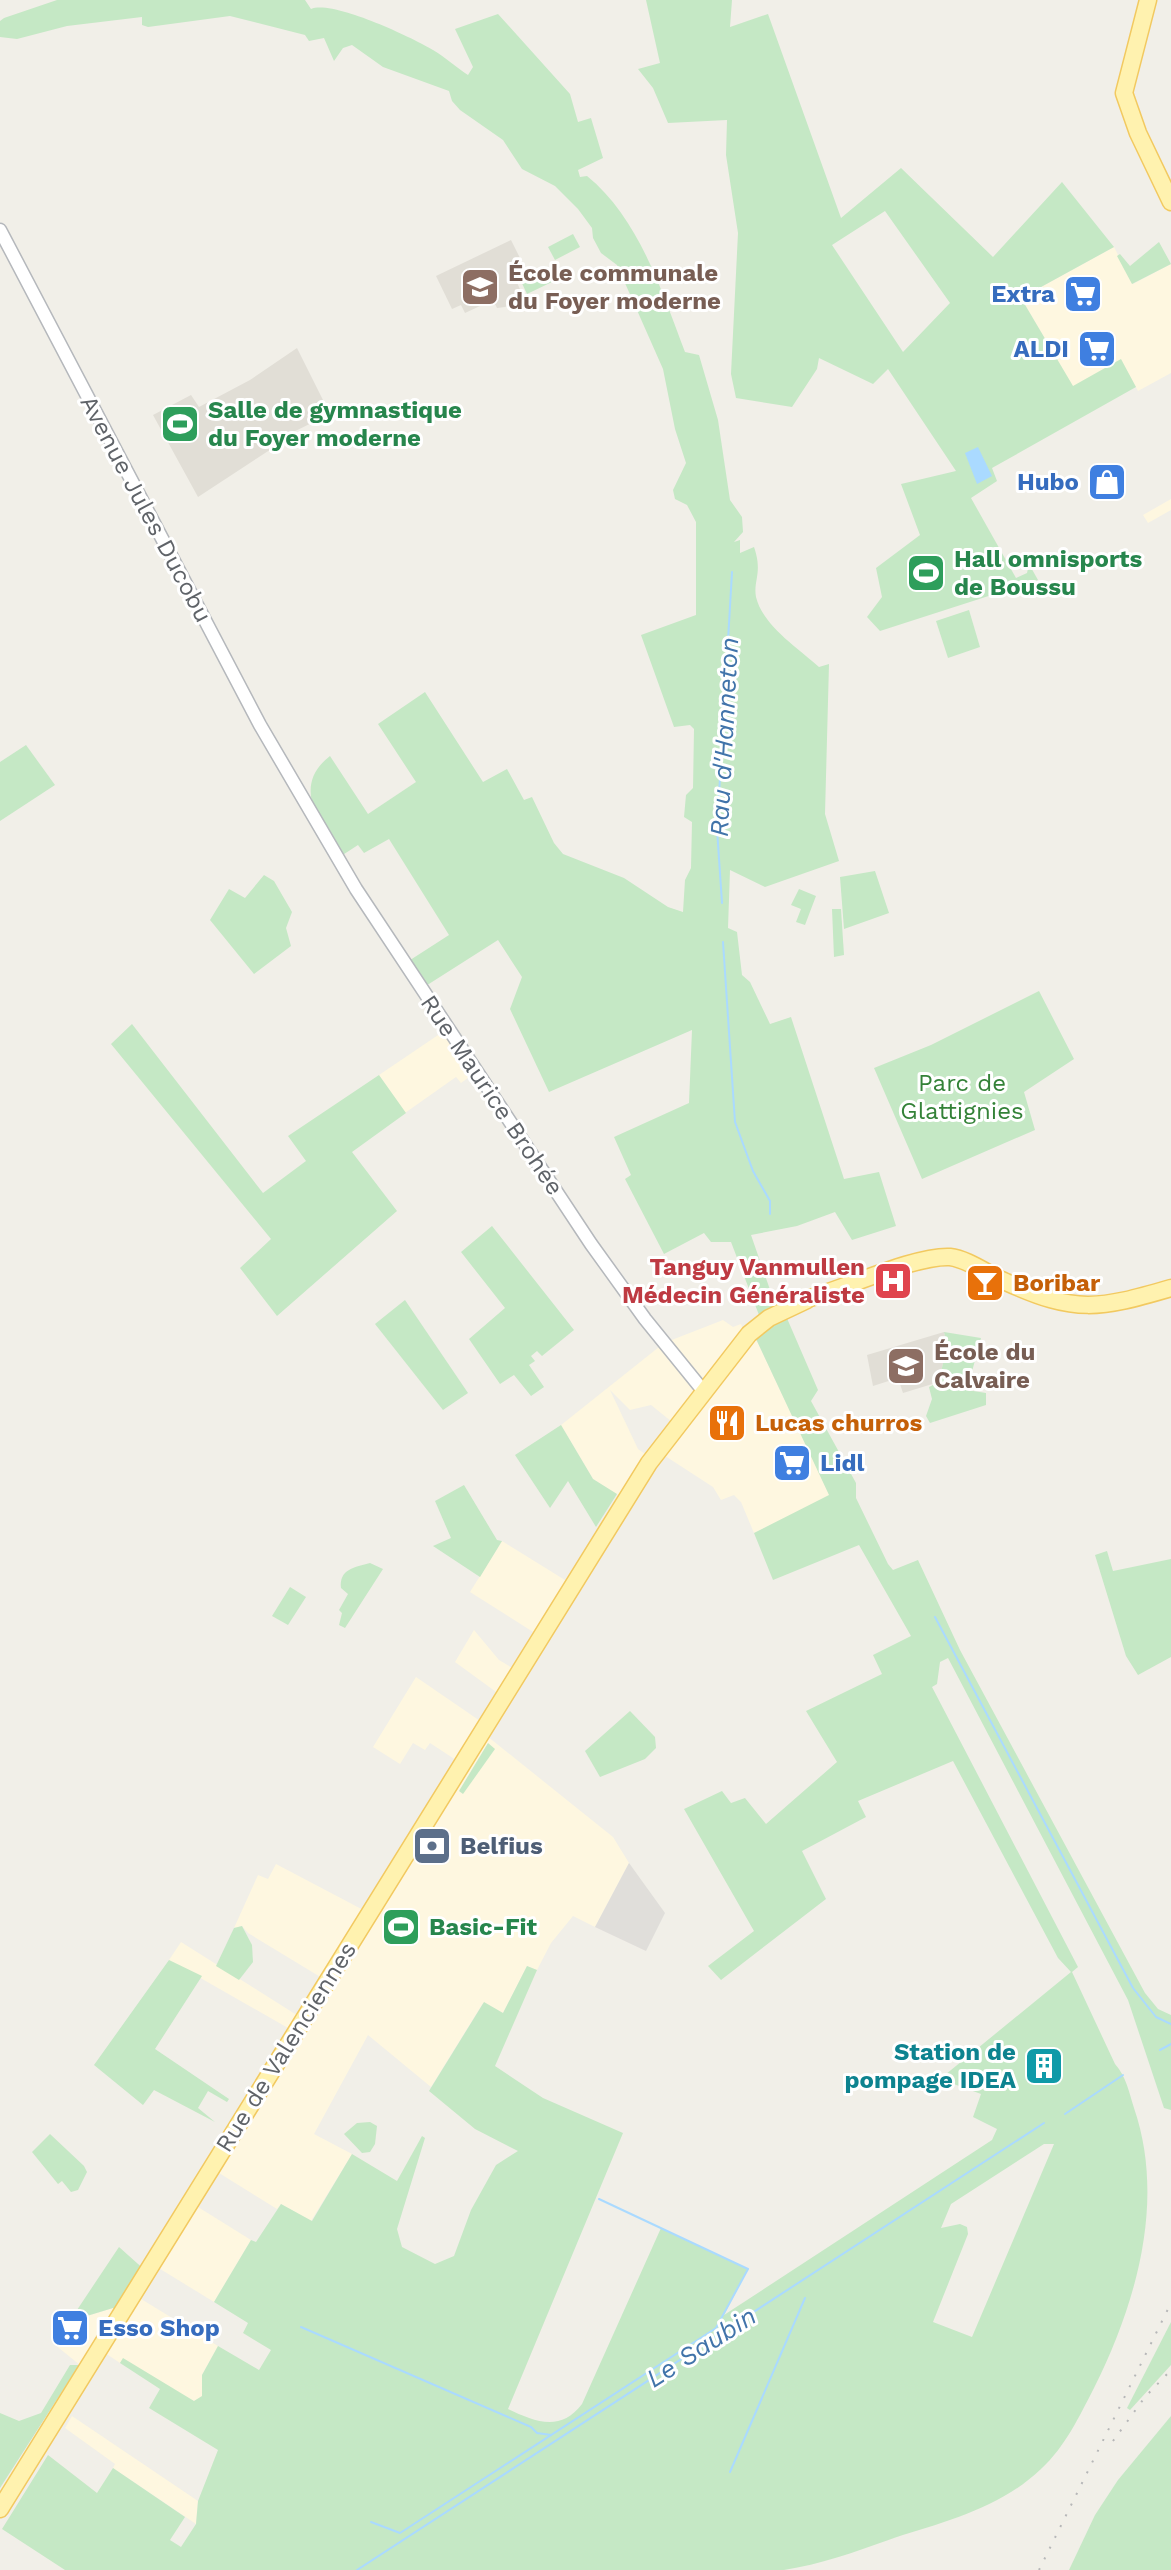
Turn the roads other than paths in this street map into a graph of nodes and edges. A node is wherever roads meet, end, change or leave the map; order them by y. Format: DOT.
graph roads {
  1 [pos="1148,0"];
  2 [pos="1171,202"];
  3 [pos="0,230"];
  4 [pos="295,787"];
  5 [pos="1171,1288"];
  6 [pos="701,1390"];
  7 [pos="0,2509"];
  1 -- 2 [label="main road"];
  3 -- 4 [label="street, Avenue Jules Ducobu"];
  4 -- 6 [label="street, Rue Maurice Brohée"];
  5 -- 6 [label="main road, Rue de Valenciennes"];
  6 -- 7 [label="main road, Rue de Valenciennes"];
}
